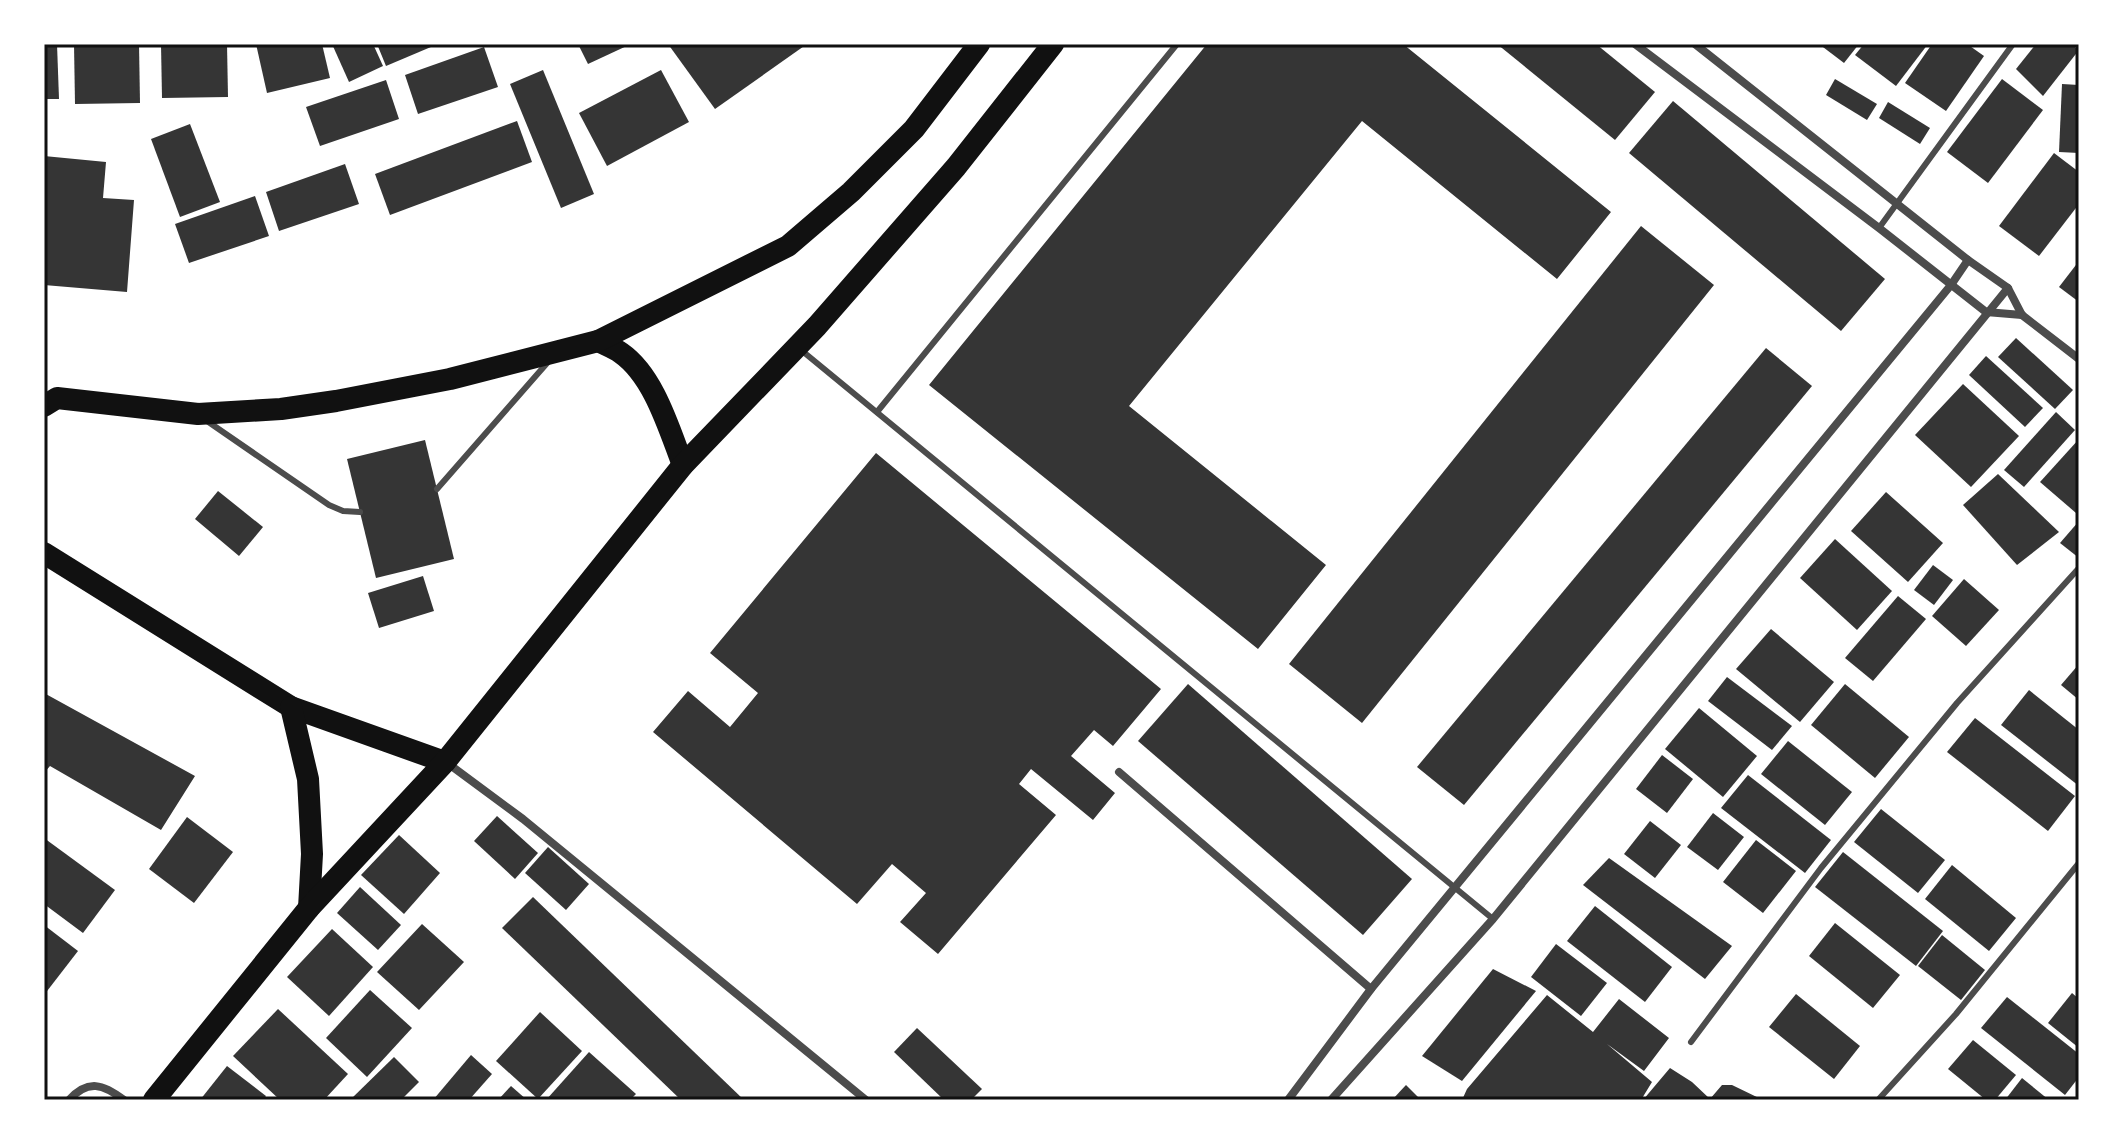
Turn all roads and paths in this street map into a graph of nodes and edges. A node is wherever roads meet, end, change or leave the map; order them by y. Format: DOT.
graph roads {
  1 [pos="979,44"];
  2 [pos="1053,44"];
  3 [pos="1177,44"];
  4 [pos="1635,44"];
  5 [pos="1695,44"];
  6 [pos="2013,44"];
  7 [pos="1900,203"];
  8 [pos="1879,228"];
  9 [pos="1968,260"];
  10 [pos="1951,285"];
  11 [pos="2008,288"];
  12 [pos="1986,312"];
  13 [pos="2022,315"];
  14 [pos="598,341"];
  15 [pos="797,347"];
  16 [pos="557,352"];
  17 [pos="2079,359"];
  18 [pos="50,402"];
  19 [pos="877,412"];
  20 [pos="198,414"];
  21 [pos="683,465"];
  22 [pos="437,489"];
  23 [pos="360,512"];
  24 [pos="44,553"];
  25 [pos="2079,568"];
  26 [pos="291,707"];
  27 [pos="445,762"];
  28 [pos="1119,772"];
  29 [pos="2079,863"];
  30 [pos="1456,888"];
  31 [pos="309,908"];
  32 [pos="1493,919"];
  33 [pos="1371,989"];
  34 [pos="1691,1042"];
  35 [pos="1289,1099"];
  36 [pos="69,1100"];
  37 [pos="124,1100"];
  38 [pos="154,1100"];
  39 [pos="866,1100"];
  40 [pos="1331,1100"];
  41 [pos="1878,1100"];
  1 -- 14 [label="highway"];
  2 -- 15 [label="highway"];
  3 -- 19 [label="lane"];
  4 -- 8 [label="street"];
  5 -- 7 [label="street"];
  6 -- 7 [label="lane"];
  7 -- 8 [label="lane"];
  7 -- 9 [label="street"];
  8 -- 10 [label="street"];
  9 -- 10 [label="street"];
  9 -- 11 [label="street"];
  10 -- 12 [label="street"];
  10 -- 30 [label="street"];
  11 -- 12 [label="street"];
  11 -- 13 [label="street"];
  12 -- 13 [label="street"];
  12 -- 32 [label="street"];
  13 -- 17 [label="street"];
  14 -- 16 [label="highway"];
  14 -- 21 [label="highway"];
  15 -- 19 [label="lane"];
  15 -- 21 [label="highway"];
  16 -- 20 [label="highway"];
  16 -- 22 [label="lane"];
  18 -- 20 [label="highway"];
  19 -- 30 [label="lane"];
  20 -- 23 [label="lane"];
  21 -- 27 [label="highway"];
  24 -- 26 [label="highway"];
  25 -- 34 [label="lane"];
  26 -- 27 [label="highway"];
  26 -- 31 [label="highway"];
  27 -- 31 [label="highway"];
  27 -- 39 [label="street"];
  28 -- 33 [label="street"];
  29 -- 41 [label="lane"];
  30 -- 32 [label="lane"];
  30 -- 33 [label="street"];
  31 -- 38 [label="highway"];
  32 -- 40 [label="street"];
  33 -- 35 [label="street"];
  36 -- 37 [label="street"];
}
